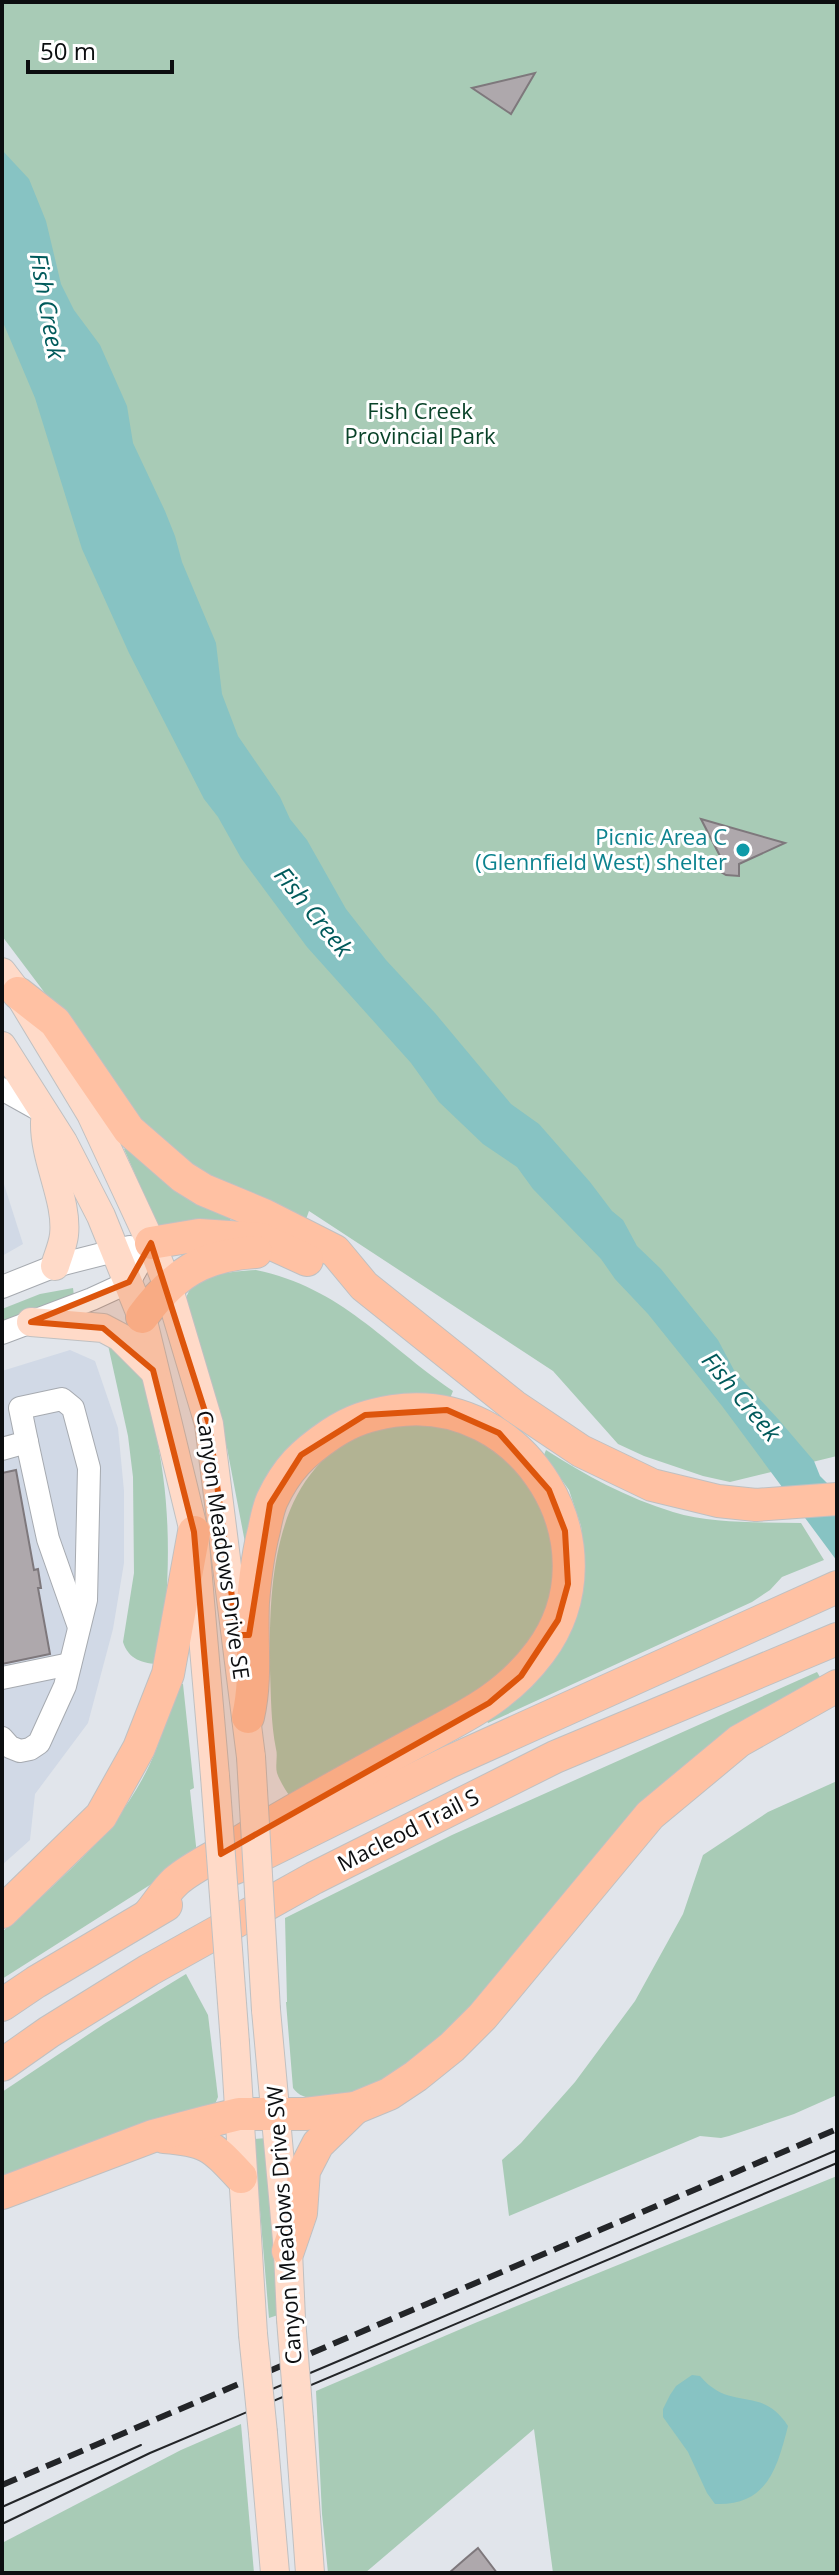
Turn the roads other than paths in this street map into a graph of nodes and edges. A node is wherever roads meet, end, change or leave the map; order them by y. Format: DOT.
graph roads {
  1 [pos="10,982"];
  2 [pos="2,1046"];
  3 [pos="2,1089"];
  4 [pos="46,1113"];
  5 [pos="151,1243"];
  6 [pos="115,1250"];
  7 [pos="288,1250"];
  8 [pos="55,1266"];
  9 [pos="129,1282"];
  10 [pos="168,1286"];
  11 [pos="364,1286"];
  12 [pos="2,1287"];
  13 [pos="142,1317"];
  14 [pos="31,1322"];
  15 [pos="2,1333"];
  16 [pos="153,1370"];
  17 [pos="27,1442"];
  18 [pos="2,1449"];
  19 [pos="837,1499"];
  20 [pos="194,1532"];
  21 [pos="825,1592"];
  22 [pos="79,1627"];
  23 [pos="835,1640"];
  24 [pos="70,1664"];
  25 [pos="2,1678"];
  26 [pos="837,1686"];
  27 [pos="248,1717"];
  28 [pos="2,1738"];
  29 [pos="258,1877"];
  30 [pos="223,1893"];
  31 [pos="2,1912"];
  32 [pos="149,1914"];
  33 [pos="2,2005"];
  34 [pos="2,2065"];
  35 [pos="355,2108"];
  36 [pos="239,2114"];
  37 [pos="275,2114"];
  38 [pos="153,2136"];
  39 [pos="241,2177"];
  40 [pos="2,2193"];
  41 [pos="288,2251"];
  42 [pos="275,2573"];
  43 [pos="310,2573"];
  1 -- 5 [label="main road, Canyon Meadows Drive SE"];
  1 -- 11 [label="highway"];
  2 -- 4 [label="main road, Canyon Meadows Drive SE"];
  3 -- 4 [label="street"];
  4 -- 6 [label="main road, Canyon Meadows Drive SE"];
  4 -- 8 [label="main road"];
  5 -- 6 [label="street"];
  5 -- 7 [label="highway"];
  5 -- 9 [label="street"];
  5 -- 10 [label="main road, Canyon Meadows Drive SE"];
  6 -- 8 [label="street"];
  6 -- 9 [label="main road, Canyon Meadows Drive SE"];
  7 -- 10 [label="highway"];
  7 -- 11 [label="highway"];
  8 -- 12 [label="street"];
  9 -- 13 [label="main road, Canyon Meadows Drive SE"];
  9 -- 14 [label="street"];
  10 -- 13 [label="highway"];
  10 -- 27 [label="main road, Canyon Meadows Drive SE"];
  11 -- 19 [label="highway"];
  13 -- 16 [label="main road, Canyon Meadows Drive SE"];
  14 -- 15 [label="street"];
  14 -- 16 [label="main road"];
  16 -- 20 [label="main road, Canyon Meadows Drive SE"];
  17 -- 18 [label="street"];
  17 -- 22 [label="street"];
  17 -- 22 [label="street"];
  20 -- 30 [label="main road, Canyon Meadows Drive SE, bridge"];
  20 -- 31 [label="highway"];
  21 -- 32 [label="highway, Macleod Trail S"];
  22 -- 24 [label="street"];
  23 -- 34 [label="highway, Macleod Trail S"];
  24 -- 25 [label="street"];
  24 -- 28 [label="street"];
  26 -- 35 [label="highway"];
  27 -- 29 [label="main road, Canyon Meadows Drive SE, bridge"];
  27 -- 32 [label="highway"];
  29 -- 37 [label="main road, Canyon Meadows Drive SW, bridge"];
  30 -- 36 [label="main road, Canyon Meadows Drive SW, bridge"];
  32 -- 33 [label="highway, Macleod Trail S"];
  35 -- 37 [label="highway"];
  35 -- 41 [label="highway"];
  36 -- 37 [label="highway"];
  36 -- 38 [label="highway"];
  36 -- 39 [label="main road, Canyon Meadows Drive SW"];
  37 -- 41 [label="main road, Canyon Meadows Drive SW"];
  38 -- 39 [label="highway"];
  38 -- 40 [label="highway"];
  39 -- 42 [label="main road, Canyon Meadows Drive SW, bridge"];
  41 -- 43 [label="main road, Canyon Meadows Drive SW, bridge"];
}
